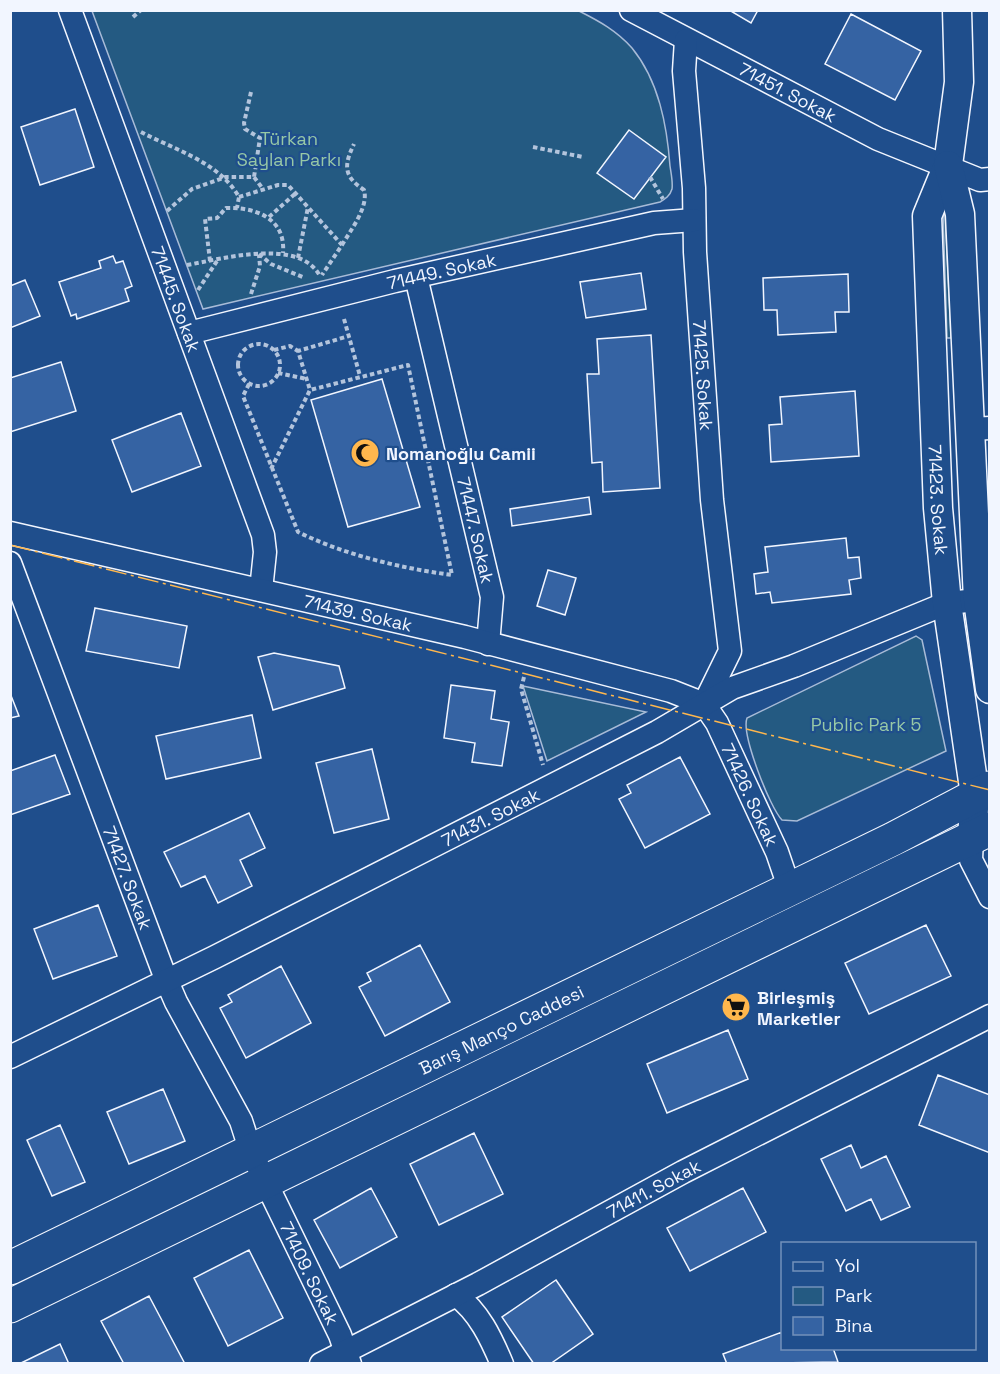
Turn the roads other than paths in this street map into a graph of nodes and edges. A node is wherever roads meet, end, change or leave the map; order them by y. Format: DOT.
graph roads {
  1 [pos="70,10"];
  2 [pos="631,10"];
  3 [pos="957,10"];
  4 [pos="686,40"];
  5 [pos="948,165"];
  6 [pos="990,179"];
  7 [pos="694,220"];
  8 [pos="416,277"];
  9 [pos="189,333"];
  10 [pos="980,428"];
  11 [pos="10,533"];
  12 [pos="10,564"];
  13 [pos="261,590"];
  14 [pos="978,600"];
  15 [pos="947,603"];
  16 [pos="488,644"];
  17 [pos="990,689"];
  18 [pos="704,704"];
  19 [pos="984,810"];
  20 [pos="790,890"];
  21 [pos="990,897"];
  22 [pos="166,979"];
  23 [pos="990,1016"];
  24 [pos="10,1057"];
  25 [pos="251,1152"];
  26 [pos="266,1183"];
  27 [pos="10,1268"];
  28 [pos="456,1295"];
  29 [pos="10,1306"];
  30 [pos="348,1357"];
  31 [pos="321,1364"];
  32 [pos="502,1364"];
  1 -- 9 [label="street, 71445. Sokak"];
  2 -- 4 [label="street, 71451. Sokak"];
  3 -- 5 [label="street, 71423. Sokak"];
  4 -- 5 [label="street, 71451. Sokak"];
  4 -- 7 [label="street, 71425. Sokak"];
  5 -- 6 [label="street, 71451. Sokak"];
  5 -- 10 [label="street, 71423. Sokak"];
  5 -- 15 [label="street, 71423. Sokak"];
  7 -- 8 [label="street, 71449. Sokak"];
  7 -- 18 [label="street, 71425. Sokak"];
  8 -- 9 [label="street, 71449. Sokak"];
  8 -- 16 [label="street, 71447. Sokak"];
  9 -- 13 [label="street, 71445. Sokak"];
  10 -- 14 [label="street, 71423. Sokak"];
  11 -- 13 [label="street, 71439. Sokak"];
  12 -- 22 [label="street, 71427. Sokak"];
  13 -- 16 [label="street, 71439. Sokak"];
  14 -- 15 [label="street, 71431. Sokak"];
  14 -- 17 [label="street, 71423. Sokak"];
  15 -- 18 [label="street, 71431. Sokak"];
  15 -- 19 [label="street, 71423. Sokak"];
  16 -- 18 [label="street, 71439. Sokak"];
  18 -- 20 [label="street, 71426. Sokak"];
  18 -- 22 [label="street, 71431. Sokak"];
  19 -- 20 [label="main road, Barış Manço Caddesi"];
  19 -- 21 [label="street"];
  19 -- 26 [label="main road, Barış Manço Caddesi"];
  20 -- 25 [label="main road, Barış Manço Caddesi"];
  22 -- 24 [label="street, 71431. Sokak"];
  22 -- 25 [label="street, 71427. Sokak"];
  23 -- 28 [label="street, 71411. Sokak"];
  25 -- 26 [label="street, 71427. Sokak"];
  25 -- 27 [label="main road, Barış Manço Caddesi"];
  26 -- 29 [label="main road, Barış Manço Caddesi"];
  26 -- 30 [label="street, 71409. Sokak"];
  28 -- 30 [label="street, 71411. Sokak"];
  28 -- 32 [label="street"];
  30 -- 31 [label="street, 71411. Sokak"];
}
